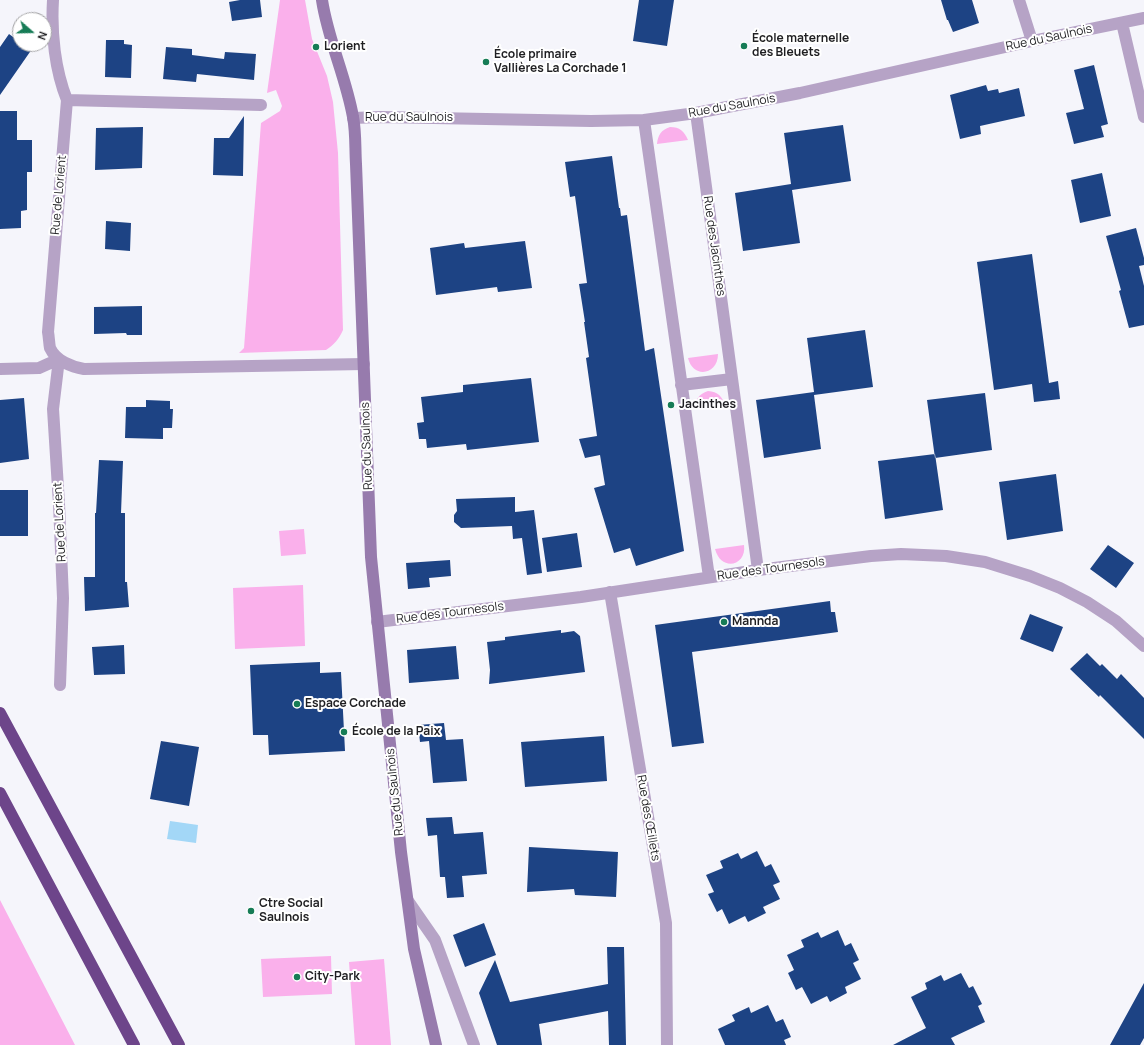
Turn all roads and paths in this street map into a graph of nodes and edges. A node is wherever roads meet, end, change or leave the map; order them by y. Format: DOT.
graph roads {
  1 [pos="53,0"];
  2 [pos="322,0"];
  3 [pos="1019,0"];
  4 [pos="1144,18"];
  5 [pos="1122,23"];
  6 [pos="1032,41"];
  7 [pos="67,100"];
  8 [pos="261,105"];
  9 [pos="696,113"];
  10 [pos="1144,117"];
  11 [pos="353,118"];
  12 [pos="644,120"];
  13 [pos="59,359"];
  14 [pos="364,364"];
  15 [pos="0,369"];
  16 [pos="732,379"];
  17 [pos="682,385"];
  18 [pos="758,570"];
  19 [pos="708,577"];
  20 [pos="610,592"];
  21 [pos="378,622"];
  22 [pos="1144,646"];
  23 [pos="60,685"];
  24 [pos="0,713"];
  25 [pos="0,793"];
  26 [pos="408,901"];
  27 [pos="134,1045"];
  28 [pos="179,1045"];
  29 [pos="436,1045"];
  30 [pos="474,1045"];
  31 [pos="667,1045"];
  1 -- 7 [label="street, Rue de Lorient"];
  2 -- 11 [label="street"];
  3 -- 6 [label="street"];
  4 -- 5 [label="street, Rue du Saulnois"];
  5 -- 6 [label="street, Rue du Saulnois"];
  5 -- 10 [label="street"];
  6 -- 9 [label="street, Rue du Saulnois"];
  7 -- 8 [label="street"];
  7 -- 13 [label="street, Rue de Lorient"];
  9 -- 12 [label="street, Rue du Saulnois"];
  9 -- 16 [label="street, Rue des Jacinthes"];
  11 -- 12 [label="street, Rue du Saulnois"];
  11 -- 14 [label="street, Rue du Saulnois"];
  12 -- 17 [label="street"];
  13 -- 14 [label="street"];
  13 -- 15 [label="street"];
  13 -- 23 [label="street, Rue de Lorient"];
  14 -- 21 [label="street, Rue du Saulnois"];
  16 -- 17 [label="street"];
  16 -- 18 [label="street, Rue des Jacinthes"];
  17 -- 19 [label="street"];
  18 -- 19 [label="street, Rue des Tournesols"];
  18 -- 22 [label="street, Rue des Tournesols"];
  19 -- 20 [label="street, Rue des Tournesols"];
  20 -- 21 [label="street, Rue des Tournesols"];
  20 -- 31 [label="street, Rue des Œillets"];
  21 -- 26 [label="street, Rue du Saulnois"];
  24 -- 28 [label="highway"];
  25 -- 27 [label="highway"];
  26 -- 29 [label="street, Rue du Saulnois"];
  26 -- 30 [label="street, Rue du Saulnois"];
}
